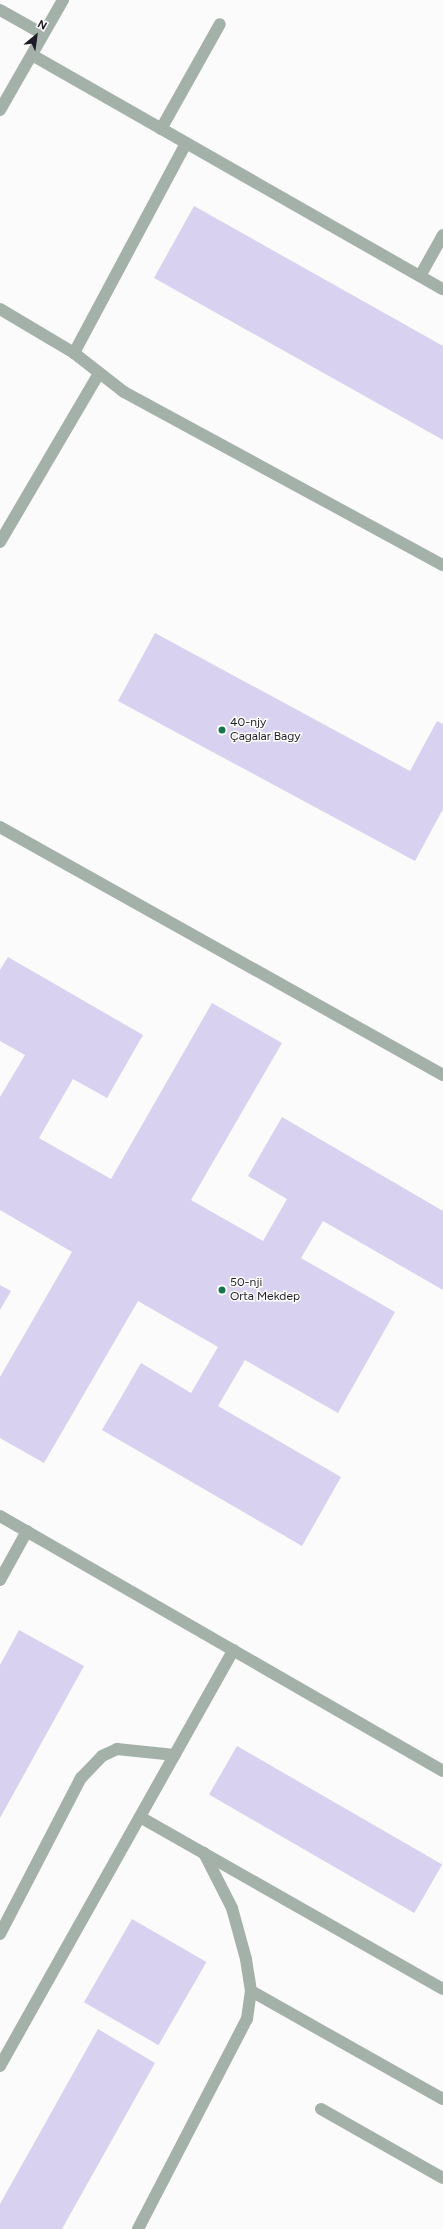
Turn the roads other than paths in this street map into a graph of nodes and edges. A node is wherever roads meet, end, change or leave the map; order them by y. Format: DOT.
graph roads {
  1 [pos="63,0"];
  2 [pos="0,10"];
  3 [pos="220,24"];
  4 [pos="44,34"];
  5 [pos="32,54"];
  6 [pos="0,110"];
  7 [pos="161,129"];
  8 [pos="186,143"];
  9 [pos="443,235"];
  10 [pos="420,276"];
  11 [pos="443,289"];
  12 [pos="0,309"];
  13 [pos="74,353"];
  14 [pos="99,373"];
  15 [pos="0,542"];
  16 [pos="443,565"];
  17 [pos="0,827"];
  18 [pos="443,1075"];
  19 [pos="0,1516"];
  20 [pos="27,1531"];
  21 [pos="0,1580"];
  22 [pos="233,1650"];
  23 [pos="175,1755"];
  24 [pos="443,1771"];
  25 [pos="140,1817"];
  26 [pos="204,1853"];
  27 [pos="0,1934"];
  28 [pos="443,1989"];
  29 [pos="251,1991"];
  30 [pos="0,2066"];
  31 [pos="443,2099"];
  32 [pos="321,2109"];
  33 [pos="443,2178"];
  34 [pos="138,2229"];
  1 -- 4 [label="street"];
  2 -- 4 [label="street"];
  3 -- 7 [label="street"];
  4 -- 5 [label="street"];
  5 -- 6 [label="street"];
  5 -- 7 [label="street"];
  7 -- 8 [label="street"];
  8 -- 10 [label="street"];
  8 -- 13 [label="street"];
  9 -- 10 [label="street"];
  10 -- 11 [label="street"];
  12 -- 13 [label="street"];
  13 -- 14 [label="street"];
  14 -- 15 [label="street"];
  14 -- 16 [label="street"];
  17 -- 18 [label="street"];
  19 -- 20 [label="street"];
  20 -- 21 [label="street"];
  20 -- 22 [label="street"];
  22 -- 23 [label="street"];
  22 -- 24 [label="street"];
  23 -- 25 [label="street"];
  23 -- 27 [label="street"];
  25 -- 26 [label="street"];
  25 -- 30 [label="street"];
  26 -- 28 [label="street"];
  26 -- 29 [label="street"];
  29 -- 31 [label="street"];
  29 -- 34 [label="street"];
  32 -- 33 [label="street"];
}
